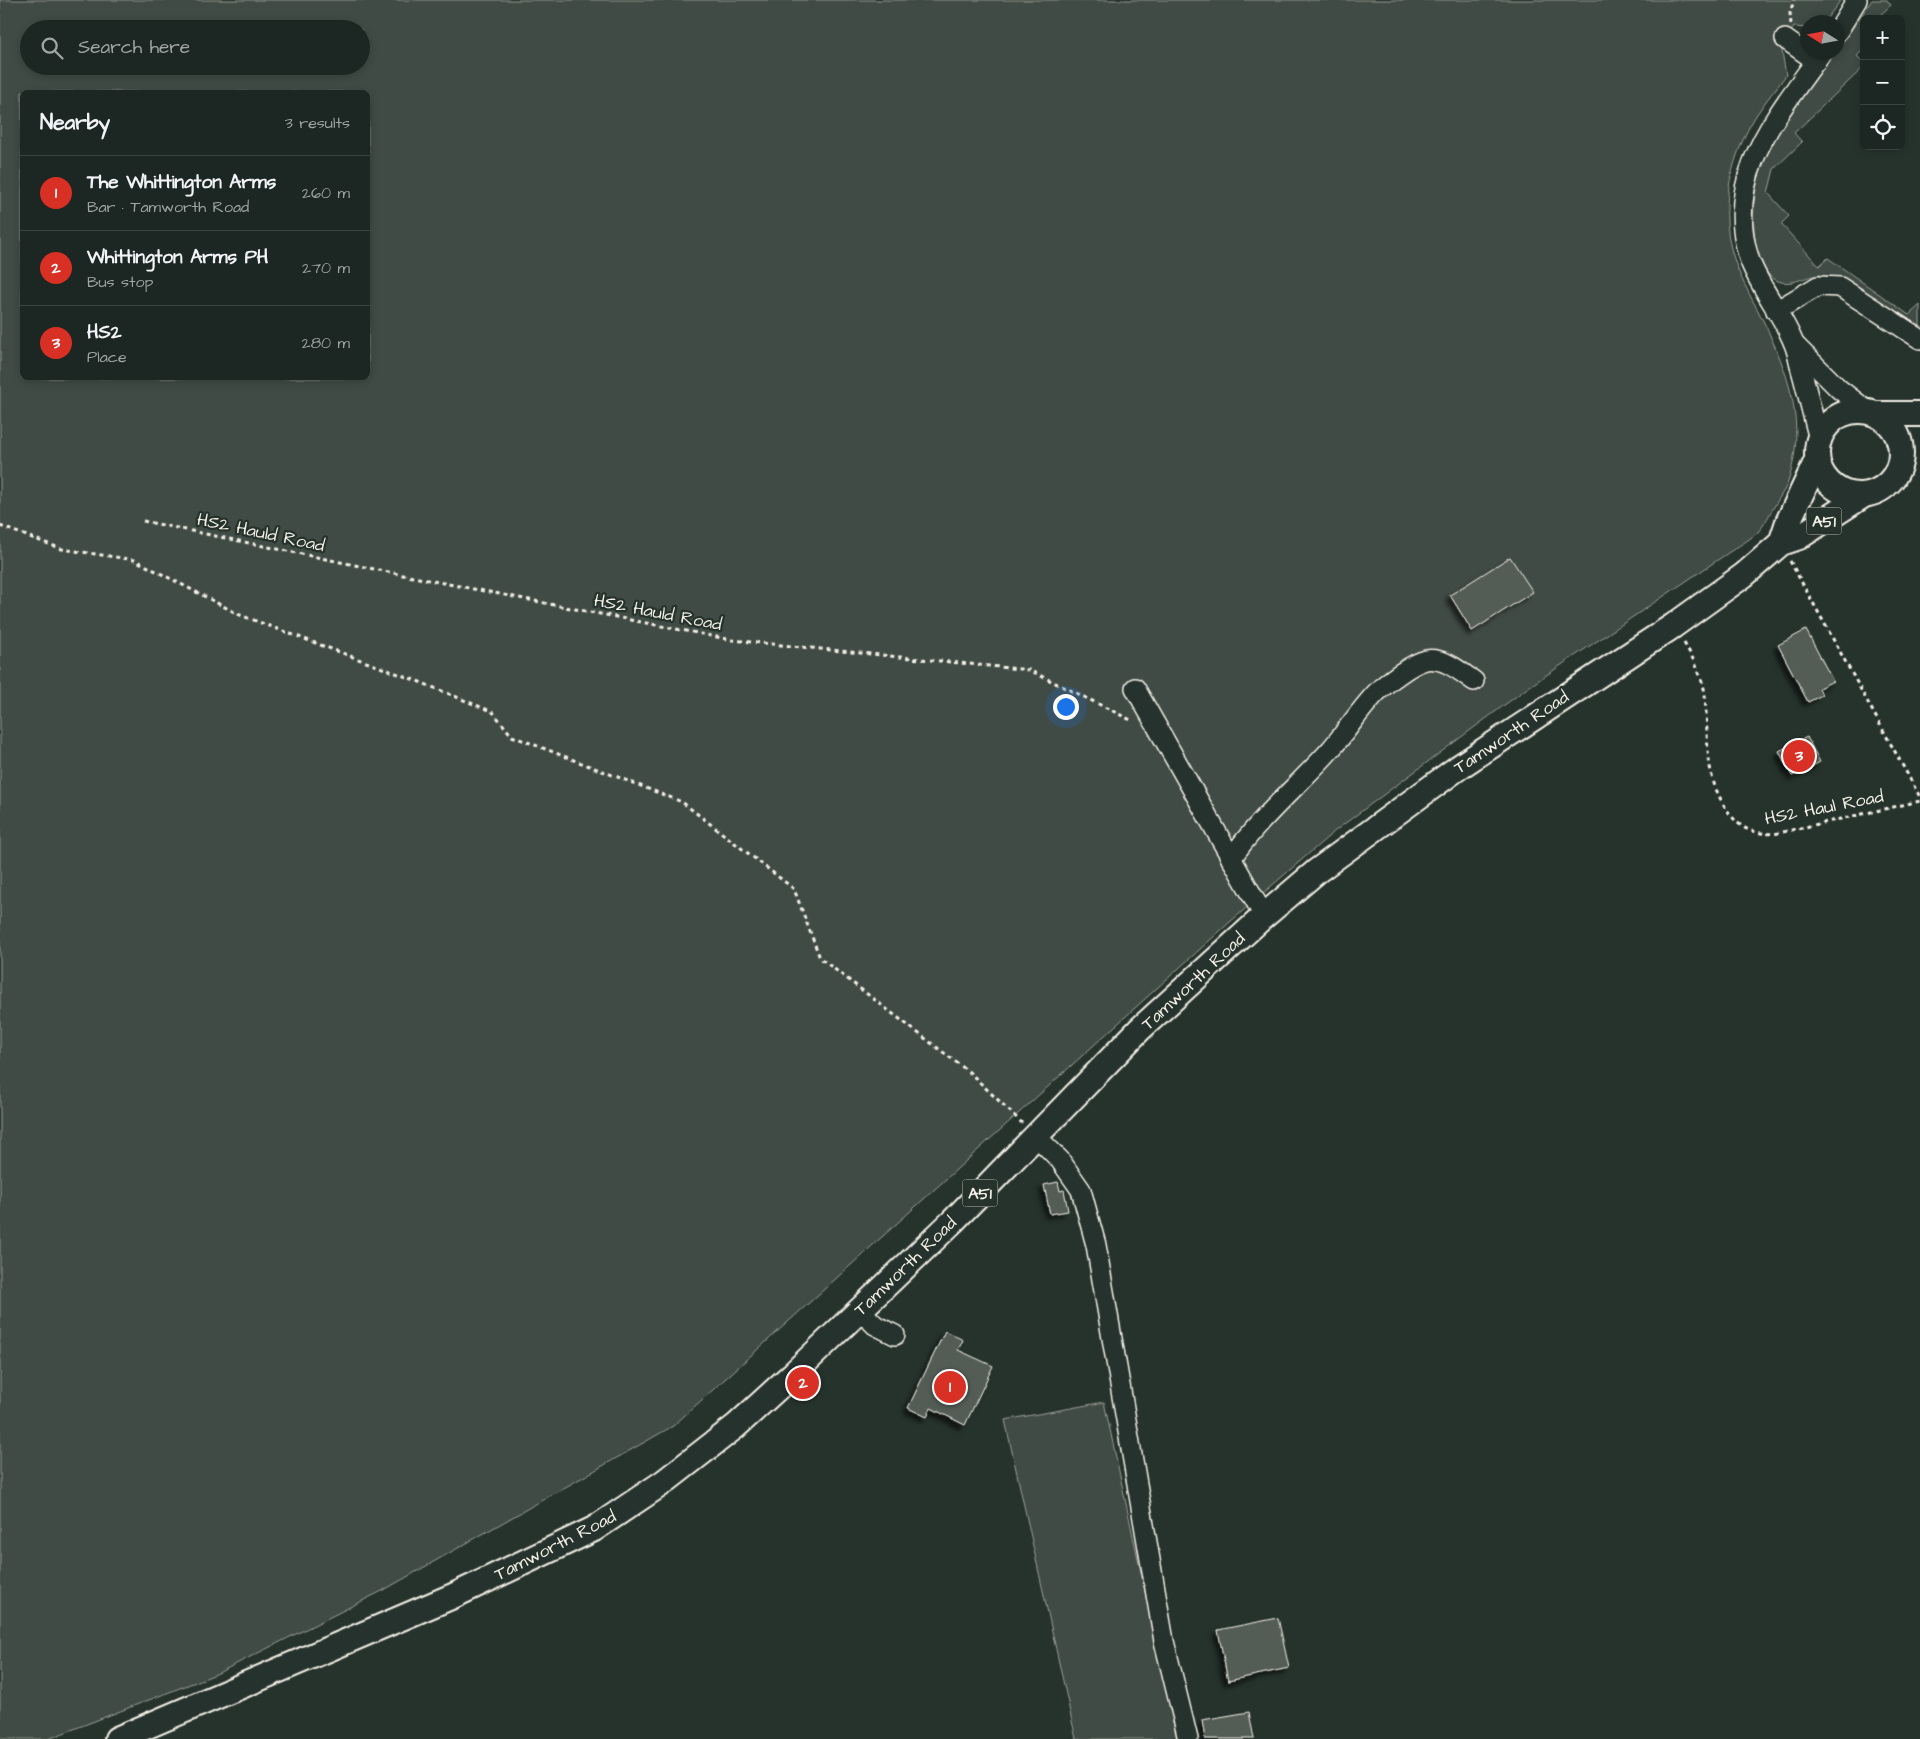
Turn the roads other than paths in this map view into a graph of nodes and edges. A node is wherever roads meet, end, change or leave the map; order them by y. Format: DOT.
graph roads {
  1 [pos="1857,0"];
  2 [pos="1845,20"];
  3 [pos="1789,34"];
  4 [pos="1800,42"];
  5 [pos="1817,60"];
  6 [pos="1776,311"];
  7 [pos="1920,338"];
  8 [pos="1794,344"];
  9 [pos="1872,413"];
  10 [pos="1920,414"];
  11 [pos="1920,446"];
  12 [pos="1818,450"];
  13 [pos="1897,470"];
  14 [pos="1864,494"];
  15 [pos="1781,543"];
  16 [pos="1474,681"];
  17 [pos="1135,688"];
  18 [pos="1231,859"];
  19 [pos="1264,916"];
  20 [pos="1036,1136"];
  21 [pos="859,1309"];
  22 [pos="895,1335"];
  23 [pos="117,1739"];
  24 [pos="1188,1739"];
  1 -- 2 [label="street"];
  3 -- 4 [label="street"];
  5 -- 6 [label="street"];
  6 -- 7 [label="street"];
  6 -- 8 [label="street"];
  8 -- 9 [label="street"];
  8 -- 12 [label="street"];
  9 -- 10 [label="main road"];
  9 -- 12 [label="main road"];
  9 -- 13 [label="main road"];
  11 -- 13 [label="main road"];
  12 -- 14 [label="main road"];
  12 -- 15 [label="main road, Tamworth Road / A51"];
  13 -- 14 [label="main road"];
  14 -- 15 [label="main road, Tamworth Road / A51"];
  15 -- 19 [label="main road, Tamworth Road / A51"];
  16 -- 18 [label="street"];
  17 -- 18 [label="street"];
  18 -- 19 [label="street"];
  19 -- 20 [label="main road, Tamworth Road / A51"];
  20 -- 21 [label="main road, Tamworth Road / A51"];
  20 -- 24 [label="street"];
  21 -- 22 [label="street"];
  21 -- 23 [label="main road, Tamworth Road / A51"];
}
